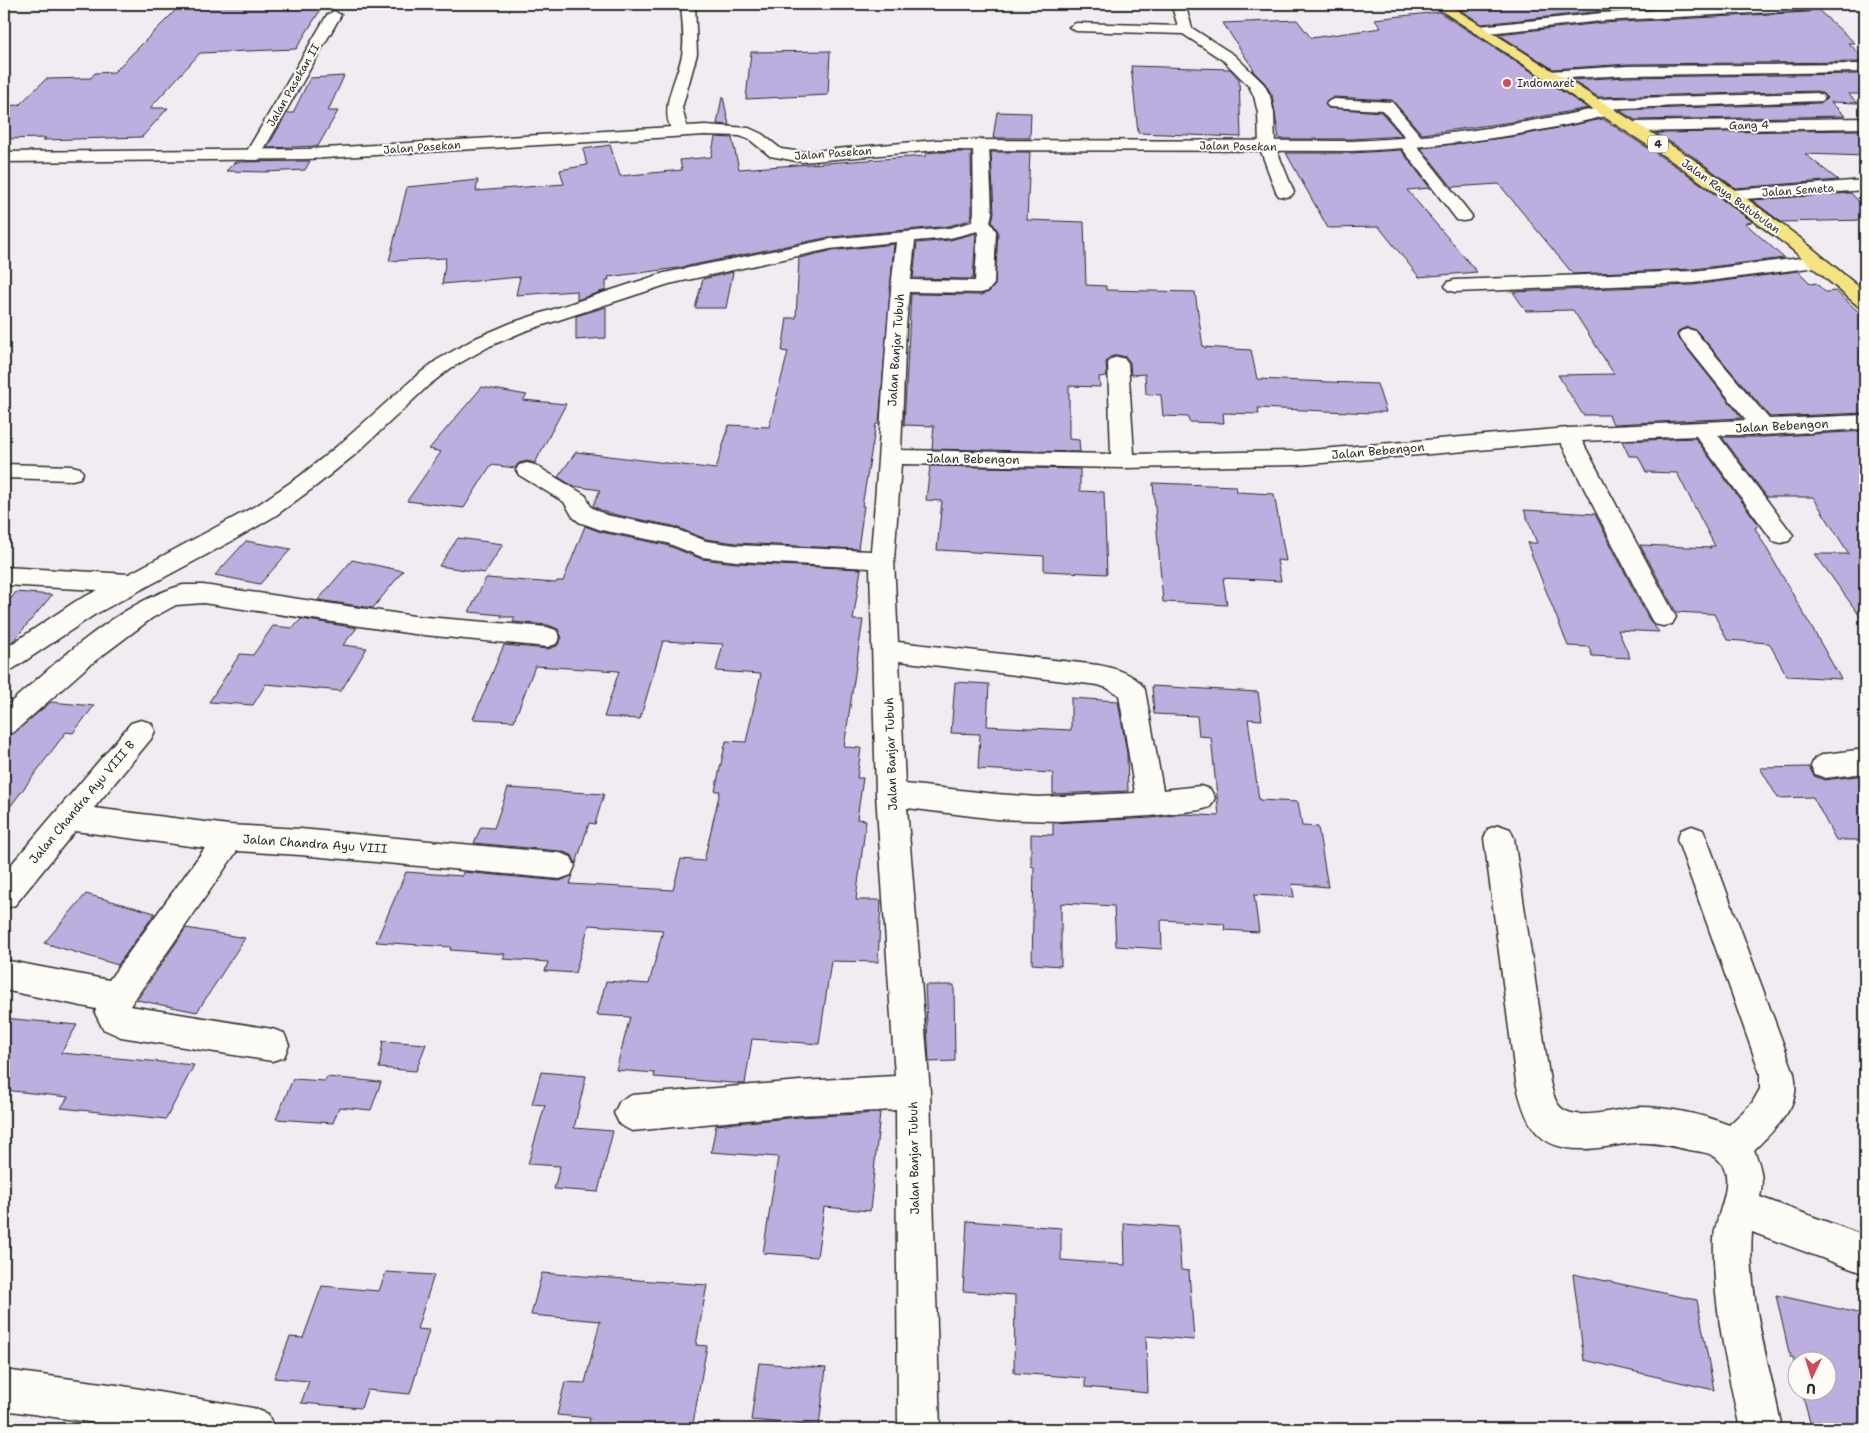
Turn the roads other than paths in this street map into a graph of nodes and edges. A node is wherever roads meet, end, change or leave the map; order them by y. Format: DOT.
graph roads {
  1 [pos="688,4"];
  2 [pos="1178,4"];
  3 [pos="1438,4"];
  4 [pos="1808,6"];
  5 [pos="334,15"];
  6 [pos="1076,27"];
  7 [pos="1186,30"];
  8 [pos="1479,30"];
  9 [pos="1865,68"];
  10 [pos="1548,75"];
  11 [pos="1817,98"];
  12 [pos="1334,104"];
  13 [pos="1603,108"];
  14 [pos="1865,123"];
  15 [pos="1633,127"];
  16 [pos="680,131"];
  17 [pos="1412,142"];
  18 [pos="981,144"];
  19 [pos="1275,146"];
  20 [pos="252,156"];
  21 [pos="4,157"];
  22 [pos="1865,186"];
  23 [pos="1285,192"];
  24 [pos="1731,195"];
  25 [pos="1463,216"];
  26 [pos="980,225"];
  27 [pos="906,236"];
  28 [pos="1817,262"];
  29 [pos="901,286"];
  30 [pos="1455,286"];
  31 [pos="1865,302"];
  32 [pos="1688,335"];
  33 [pos="1118,363"];
  34 [pos="1865,422"];
  35 [pos="1764,428"];
  36 [pos="1702,430"];
  37 [pos="1568,435"];
  38 [pos="890,457"];
  39 [pos="1123,461"];
  40 [pos="527,470"];
  41 [pos="4,471"];
  42 [pos="72,473"];
  43 [pos="1781,535"];
  44 [pos="882,560"];
  45 [pos="4,576"];
  46 [pos="134,583"];
  47 [pos="168,598"];
  48 [pos="1663,617"];
  49 [pos="547,638"];
  50 [pos="886,650"];
  51 [pos="4,662"];
  52 [pos="4,724"];
  53 [pos="141,731"];
  54 [pos="1865,761"];
  55 [pos="1825,766"];
  56 [pos="891,794"];
  57 [pos="1200,798"];
  58 [pos="1152,804"];
  59 [pos="70,818"];
  60 [pos="230,838"];
  61 [pos="1498,838"];
  62 [pos="1692,839"];
  63 [pos="560,866"];
  64 [pos="4,895"];
  65 [pos="4,975"];
  66 [pos="116,997"];
  67 [pos="272,1046"];
  68 [pos="913,1092"];
  69 [pos="632,1113"];
  70 [pos="1732,1147"];
  71 [pos="1738,1208"];
  72 [pos="1865,1255"];
  73 [pos="4,1390"];
  74 [pos="253,1429"];
  75 [pos="919,1429"];
  76 [pos="1761,1429"];
  1 -- 16 [label="street"];
  2 -- 7 [label="street"];
  3 -- 8 [label="highway, Jalan Raya Batubulan / 4"];
  4 -- 8 [label="street"];
  5 -- 20 [label="street, Jalan Pasekan II"];
  6 -- 7 [label="street"];
  7 -- 19 [label="street"];
  8 -- 10 [label="highway, Jalan Raya Batubulan / 4"];
  9 -- 10 [label="street"];
  10 -- 13 [label="highway, Jalan Raya Batubulan / 4"];
  11 -- 13 [label="street, Jalan Pasekan"];
  12 -- 17 [label="street"];
  13 -- 15 [label="highway, Jalan Raya Batubulan / 4"];
  13 -- 17 [label="street, Jalan Pasekan"];
  14 -- 15 [label="street, Gang 4"];
  15 -- 24 [label="highway, Jalan Raya Batubulan / 4"];
  16 -- 18 [label="street, Jalan Pasekan"];
  16 -- 20 [label="street, Jalan Pasekan"];
  17 -- 19 [label="street, Jalan Pasekan"];
  17 -- 25 [label="street"];
  18 -- 19 [label="street, Jalan Pasekan"];
  18 -- 26 [label="street"];
  19 -- 23 [label="street"];
  20 -- 21 [label="street, Jalan Pasekan"];
  22 -- 24 [label="street, Jalan Semeta"];
  24 -- 28 [label="highway, Jalan Raya Batubulan / 4"];
  26 -- 27 [label="street"];
  26 -- 29 [label="street"];
  27 -- 29 [label="street, Jalan Banjar Tubuh"];
  27 -- 46 [label="street"];
  28 -- 30 [label="street"];
  28 -- 31 [label="highway, Jalan Raya Batubulan / 4"];
  29 -- 38 [label="street, Jalan Banjar Tubuh"];
  32 -- 35 [label="street"];
  33 -- 39 [label="street"];
  34 -- 35 [label="street, Jalan Bebengon"];
  35 -- 36 [label="street, Jalan Bebengon"];
  36 -- 37 [label="street, Jalan Bebengon"];
  36 -- 43 [label="street"];
  37 -- 39 [label="street, Jalan Bebengon"];
  37 -- 48 [label="street"];
  38 -- 39 [label="street, Jalan Bebengon"];
  38 -- 44 [label="street, Jalan Banjar Tubuh"];
  40 -- 44 [label="street"];
  41 -- 42 [label="street"];
  44 -- 50 [label="street, Jalan Banjar Tubuh"];
  45 -- 46 [label="street"];
  46 -- 47 [label="street"];
  46 -- 51 [label="street"];
  47 -- 49 [label="street"];
  47 -- 52 [label="street"];
  50 -- 56 [label="street, Jalan Banjar Tubuh"];
  50 -- 58 [label="street"];
  53 -- 59 [label="street, Jalan Chandra Ayu VIII B"];
  54 -- 55 [label="street"];
  56 -- 58 [label="street"];
  56 -- 68 [label="street, Jalan Banjar Tubuh"];
  57 -- 58 [label="street"];
  59 -- 60 [label="street"];
  59 -- 64 [label="street, Jalan Chandra Ayu VIII B"];
  60 -- 63 [label="street, Jalan Chandra Ayu VIII"];
  60 -- 66 [label="street, Jalan Chandra Ayu VIII"];
  61 -- 70 [label="street"];
  62 -- 70 [label="street"];
  65 -- 66 [label="street"];
  66 -- 67 [label="street"];
  68 -- 69 [label="street"];
  68 -- 75 [label="street, Jalan Banjar Tubuh"];
  70 -- 71 [label="street"];
  71 -- 72 [label="street"];
  71 -- 76 [label="street"];
  73 -- 74 [label="street"];
}
